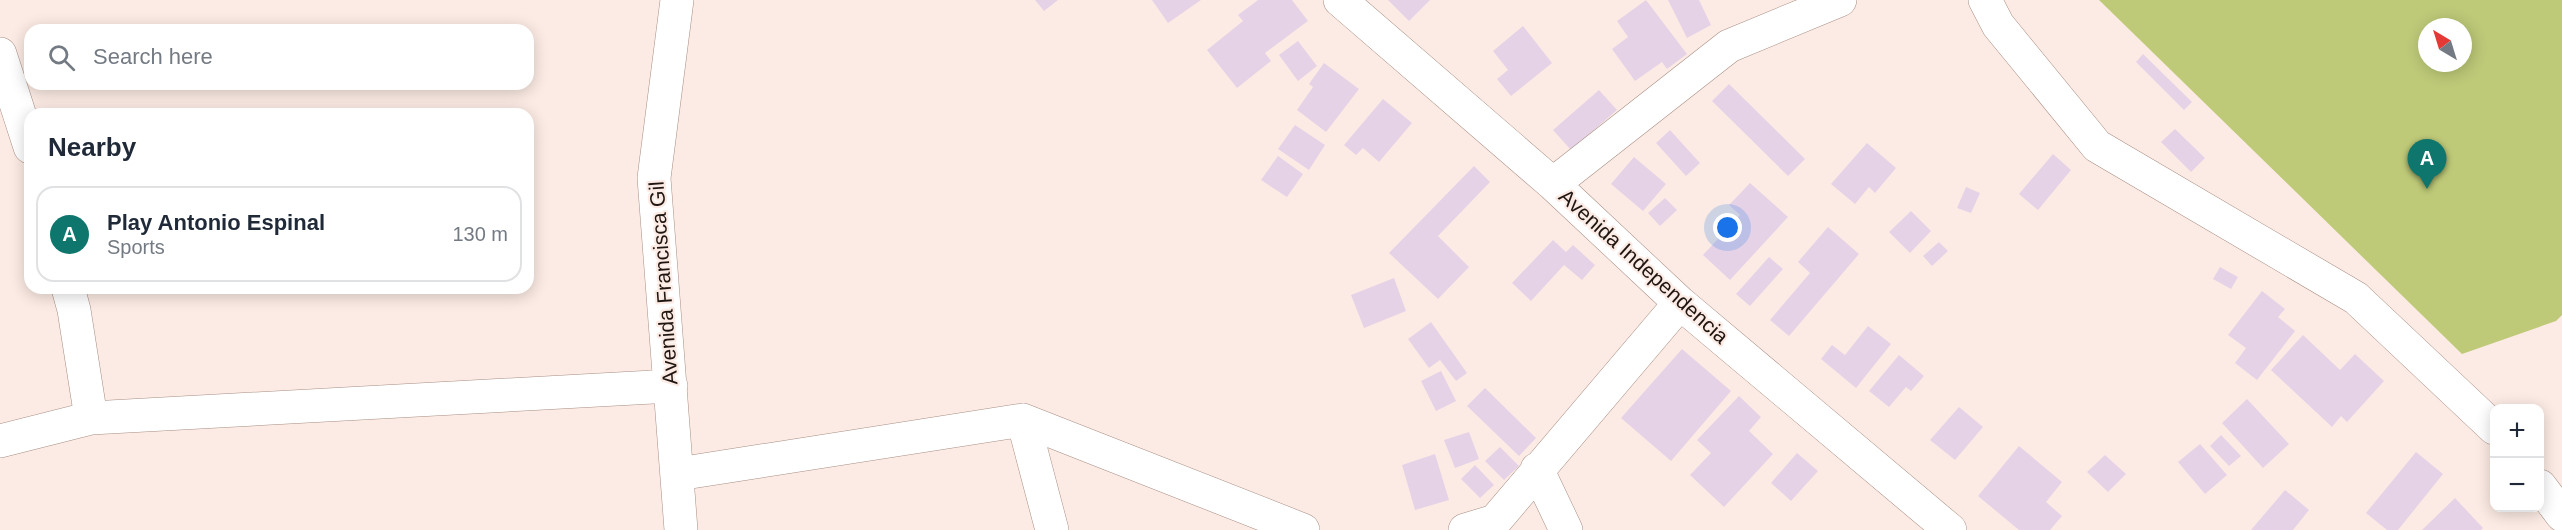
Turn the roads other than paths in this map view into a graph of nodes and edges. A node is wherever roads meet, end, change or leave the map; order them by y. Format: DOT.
graph roads {
  1 [pos="677,0"];
  2 [pos="1340,0"];
  3 [pos="1840,0"];
  4 [pos="1985,0"];
  5 [pos="0,54"];
  6 [pos="24,128"];
  7 [pos="1553,184"];
  8 [pos="70,294"];
  9 [pos="1680,303"];
  10 [pos="671,386"];
  11 [pos="91,418"];
  12 [pos="1023,420"];
  13 [pos="2490,424"];
  14 [pos="0,441"];
  15 [pos="1537,469"];
  16 [pos="678,474"];
  17 [pos="2544,491"];
  18 [pos="2562,515"];
  19 [pos="681,530"];
  20 [pos="1052,530"];
  21 [pos="1303,530"];
  22 [pos="1465,530"];
  23 [pos="1566,530"];
  24 [pos="1950,530"];
  1 -- 10 [label="street, Avenida Francisca Gil"];
  2 -- 7 [label="street, Avenida Independencia"];
  3 -- 7 [label="street"];
  4 -- 13 [label="street"];
  5 -- 6 [label="street"];
  7 -- 9 [label="street, Avenida Independencia"];
  8 -- 11 [label="street"];
  9 -- 15 [label="street"];
  9 -- 24 [label="street, Avenida Independencia"];
  10 -- 11 [label="street"];
  10 -- 16 [label="street, Avenida Francisca Gil"];
  11 -- 14 [label="street"];
  12 -- 16 [label="street"];
  12 -- 20 [label="street"];
  12 -- 21 [label="street"];
  15 -- 22 [label="street"];
  15 -- 23 [label="street"];
  16 -- 19 [label="street, Avenida Francisca Gil"];
  17 -- 18 [label="street"];
}
